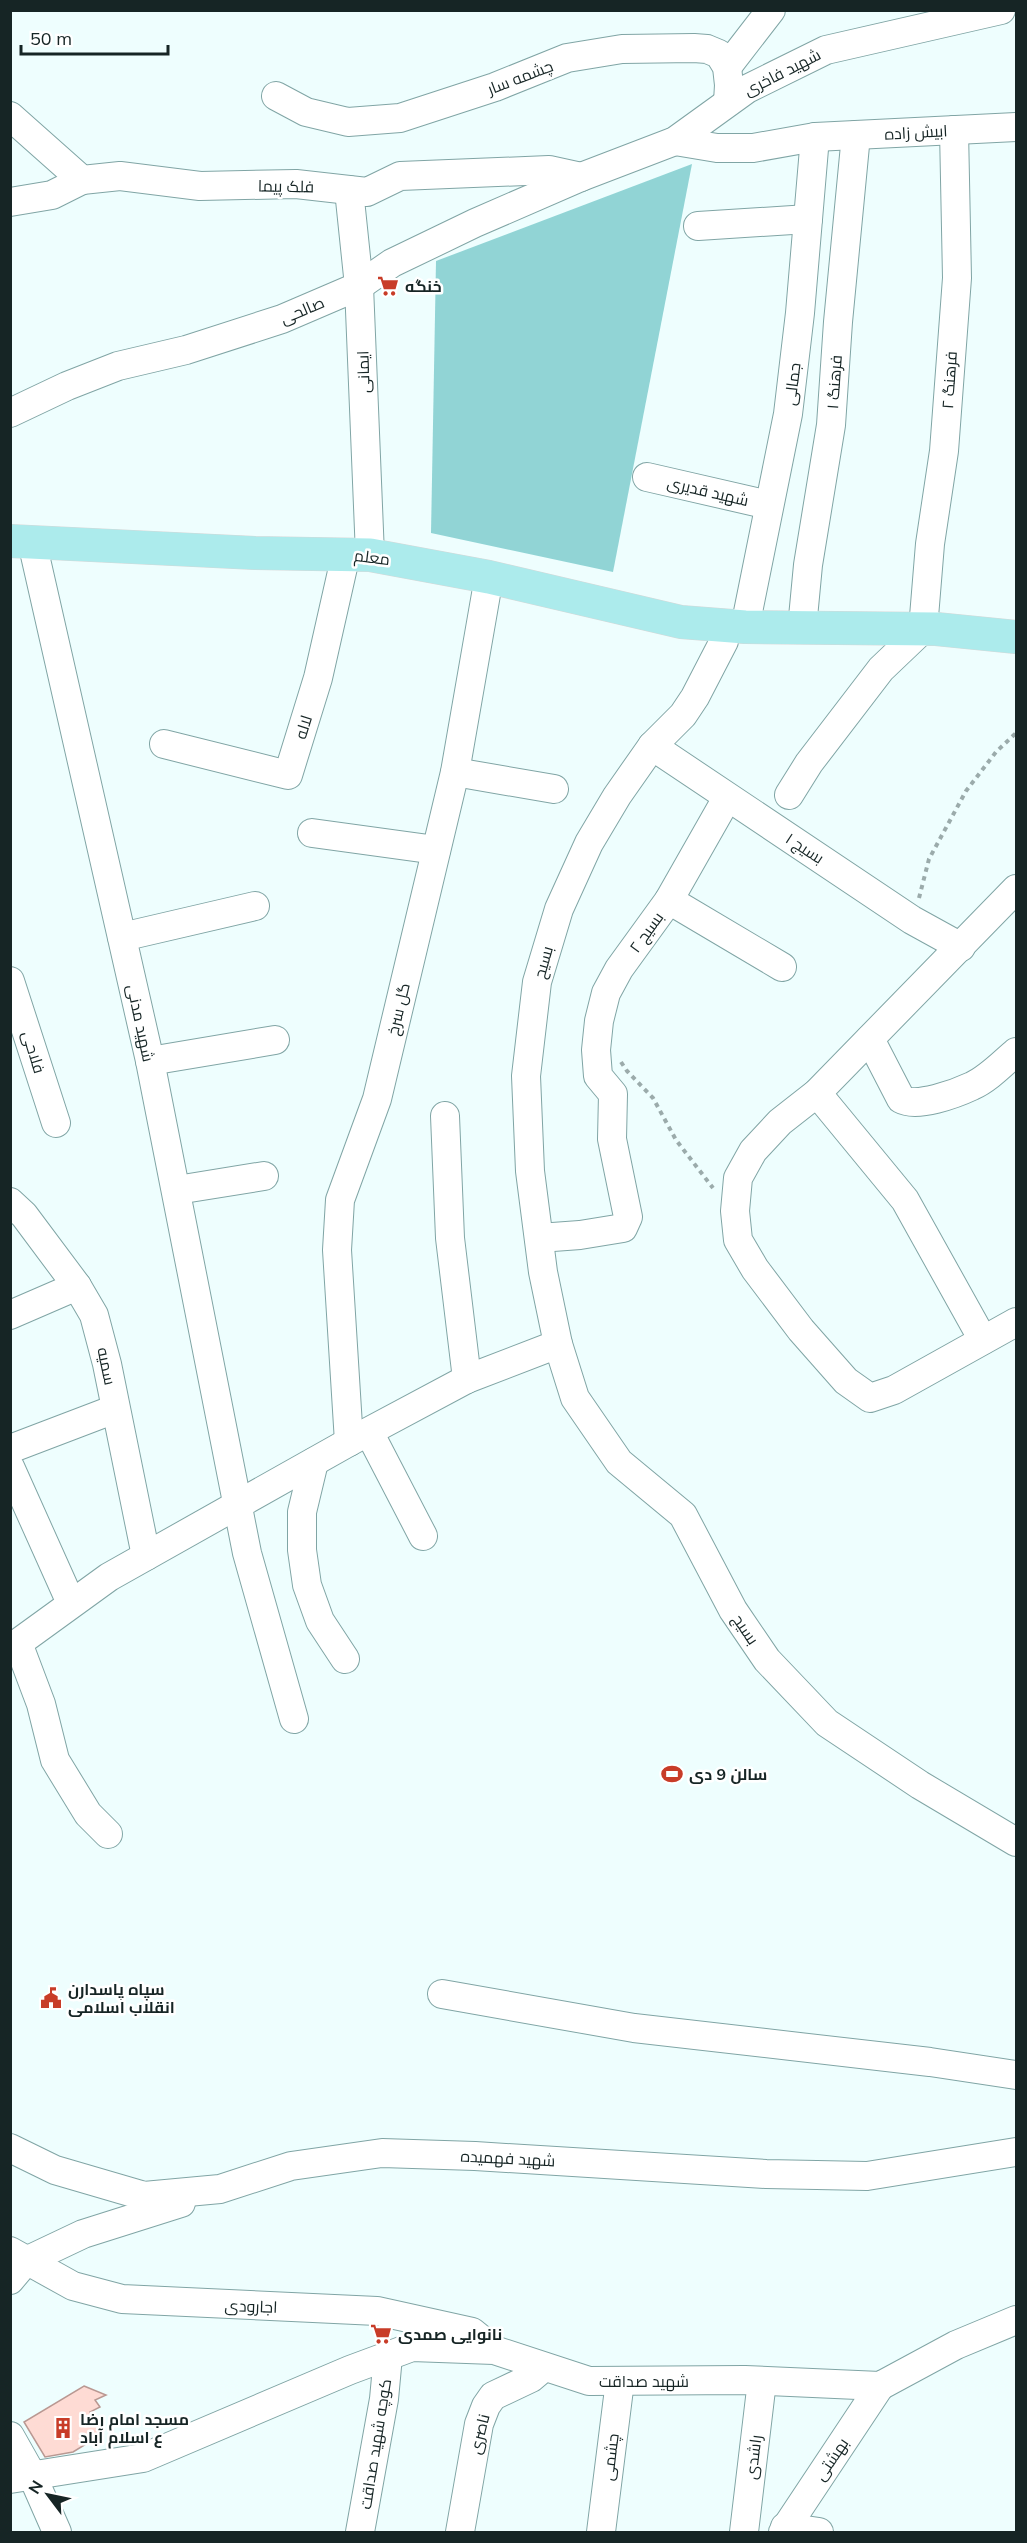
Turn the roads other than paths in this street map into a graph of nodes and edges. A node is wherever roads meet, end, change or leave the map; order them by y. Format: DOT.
graph roads {
  1 [pos="771,10"];
  2 [pos="1001,10"];
  3 [pos="727,67"];
  4 [pos="276,96"];
  5 [pos="728,102"];
  6 [pos="10,116"];
  7 [pos="1017,127"];
  8 [pos="954,130"];
  9 [pos="856,135"];
  10 [pos="815,137"];
  11 [pos="675,141"];
  12 [pos="581,177"];
  13 [pos="82,180"];
  14 [pos="349,190"];
  15 [pos="10,202"];
  16 [pos="808,219"];
  17 [pos="698,226"];
  18 [pos="359,286"];
  19 [pos="10,413"];
  20 [pos="647,477"];
  21 [pos="769,505"];
  22 [pos="21,542"];
  23 [pos="358,554"];
  24 [pos="489,577"];
  25 [pos="736,627"];
  26 [pos="802,628"];
  27 [pos="923,629"];
  28 [pos="1017,636"];
  29 [pos="164,744"];
  30 [pos="652,746"];
  31 [pos="455,772"];
  32 [pos="554,789"];
  33 [pos="789,795"];
  34 [pos="727,798"];
  35 [pos="312,833"];
  36 [pos="436,850"];
  37 [pos="1017,889"];
  38 [pos="669,900"];
  39 [pos="255,906"];
  40 [pos="122,937"];
  41 [pos="961,947"];
  42 [pos="782,967"];
  43 [pos="10,981"];
  44 [pos="870,1039"];
  45 [pos="275,1040"];
  46 [pos="1017,1052"];
  47 [pos="150,1061"];
  48 [pos="817,1093"];
  49 [pos="445,1116"];
  50 [pos="56,1123"];
  51 [pos="264,1176"];
  52 [pos="177,1190"];
  53 [pos="10,1202"];
  54 [pos="539,1238"];
  55 [pos="77,1286"];
  56 [pos="10,1315"];
  57 [pos="1017,1322"];
  58 [pos="982,1340"];
  59 [pos="558,1344"];
  60 [pos="467,1379"];
  61 [pos="115,1409"];
  62 [pos="359,1437"];
  63 [pos="10,1449"];
  64 [pos="314,1462"];
  65 [pos="10,1467"];
  66 [pos="238,1506"];
  67 [pos="423,1536"];
  68 [pos="146,1556"];
  69 [pos="71,1603"];
  70 [pos="14,1647"];
  71 [pos="345,1659"];
  72 [pos="294,1719"];
  73 [pos="108,1834"];
  74 [pos="1017,1842"];
  75 [pos="442,1994"];
  76 [pos="1017,2075"];
  77 [pos="10,2148"];
  78 [pos="1017,2152"];
  79 [pos="220,2189"];
  80 [pos="16,2264"];
  81 [pos="1017,2320"];
  82 [pos="494,2350"];
  83 [pos="387,2356"];
  84 [pos="544,2367"];
  85 [pos="620,2381"];
  86 [pos="762,2381"];
  87 [pos="880,2386"];
  88 [pos="10,2436"];
  89 [pos="21,2477"];
  90 [pos="784,2530"];
  91 [pos="57,2532"];
  92 [pos="360,2532"];
  93 [pos="460,2532"];
  94 [pos="601,2532"];
  95 [pos="744,2532"];
  96 [pos="819,2532"];
  1 -- 3 [label="street"];
  2 -- 5 [label="street, شهید فاخری"];
  3 -- 4 [label="street, چشمه سار"];
  3 -- 5 [label="street"];
  5 -- 11 [label="street, شهید فاخری"];
  6 -- 13 [label="street"];
  7 -- 8 [label="street, ابیش زاده"];
  8 -- 9 [label="street, ابیش زاده"];
  8 -- 27 [label="street, فرهنگ ۲"];
  9 -- 10 [label="street, ابیش زاده"];
  9 -- 26 [label="street, فرهنگ ۱"];
  10 -- 11 [label="street, ابیش زاده"];
  10 -- 16 [label="street, جمالی"];
  11 -- 12 [label="street, شهید فاخری"];
  12 -- 14 [label="street, فلک پیما"];
  12 -- 18 [label="street, صالحی"];
  13 -- 14 [label="street, فلک پیما"];
  13 -- 15 [label="street"];
  14 -- 18 [label="street, ایمانی"];
  16 -- 17 [label="street"];
  16 -- 21 [label="street, جمالی"];
  18 -- 19 [label="street, صالحی"];
  18 -- 23 [label="street, ایمانی"];
  20 -- 21 [label="street, شهید قدیری"];
  21 -- 25 [label="street, جمالی"];
  22 -- 23 [label="main road, معلم"];
  22 -- 40 [label="street, شهید مدنی"];
  23 -- 24 [label="main road, معلم"];
  23 -- 29 [label="street, لاله"];
  24 -- 25 [label="main road, معلم"];
  24 -- 31 [label="street, گل سرخ"];
  25 -- 26 [label="main road, معلم"];
  25 -- 30 [label="street, بسیح"];
  26 -- 27 [label="main road, معلم"];
  27 -- 28 [label="main road, معلم"];
  27 -- 33 [label="street"];
  30 -- 34 [label="street, بسیج ۱"];
  30 -- 54 [label="street, بسیح"];
  31 -- 32 [label="street"];
  31 -- 36 [label="street, گل سرخ"];
  34 -- 38 [label="street, بسیج ۲"];
  34 -- 41 [label="street, بسیج ۱"];
  35 -- 36 [label="street"];
  36 -- 62 [label="street, گل سرخ"];
  37 -- 41 [label="street"];
  38 -- 42 [label="street"];
  38 -- 54 [label="street, بسیج ۲"];
  39 -- 40 [label="street"];
  40 -- 47 [label="street, شهید مدنی"];
  41 -- 44 [label="street"];
  43 -- 50 [label="street, فلاحی"];
  44 -- 46 [label="street"];
  44 -- 48 [label="street"];
  45 -- 47 [label="street"];
  47 -- 52 [label="street, شهید مدنی"];
  48 -- 58 [label="street"];
  48 -- 58 [label="street"];
  49 -- 60 [label="street"];
  51 -- 52 [label="street"];
  52 -- 66 [label="street, شهید مدنی"];
  53 -- 55 [label="street, سمیه"];
  54 -- 59 [label="street, بسیح"];
  55 -- 56 [label="street"];
  55 -- 61 [label="street, سمیه"];
  57 -- 58 [label="street"];
  59 -- 60 [label="street"];
  59 -- 74 [label="street, بسیج"];
  60 -- 62 [label="street"];
  61 -- 63 [label="street"];
  61 -- 68 [label="street, سمیه"];
  62 -- 64 [label="street"];
  62 -- 67 [label="street"];
  64 -- 66 [label="street"];
  64 -- 71 [label="street"];
  65 -- 69 [label="street"];
  66 -- 68 [label="street"];
  66 -- 72 [label="street, شهید مدنی"];
  68 -- 69 [label="street"];
  69 -- 70 [label="street"];
  70 -- 73 [label="street"];
  75 -- 76 [label="street"];
  77 -- 79 [label="street, شهید فهمیده"];
  78 -- 79 [label="street, شهید فهمیده"];
  79 -- 80 [label="street"];
  80 -- 82 [label="street, اجارودی"];
  81 -- 87 [label="street"];
  82 -- 83 [label="street, شهید صداقت"];
  82 -- 84 [label="street, شهید صداقت"];
  83 -- 89 [label="street, شهید صداقت"];
  83 -- 92 [label="street, کوچه شهید صداقت"];
  84 -- 85 [label="street, شهید صداقت"];
  84 -- 93 [label="street, ناصری"];
  85 -- 86 [label="street, شهید صداقت"];
  85 -- 94 [label="street, چشمی"];
  86 -- 87 [label="street, شهید صداقت"];
  86 -- 95 [label="street, راشدی"];
  87 -- 90 [label="street, بهشتی"];
  88 -- 89 [label="street"];
  89 -- 91 [label="street"];
  90 -- 96 [label="street"];
}
